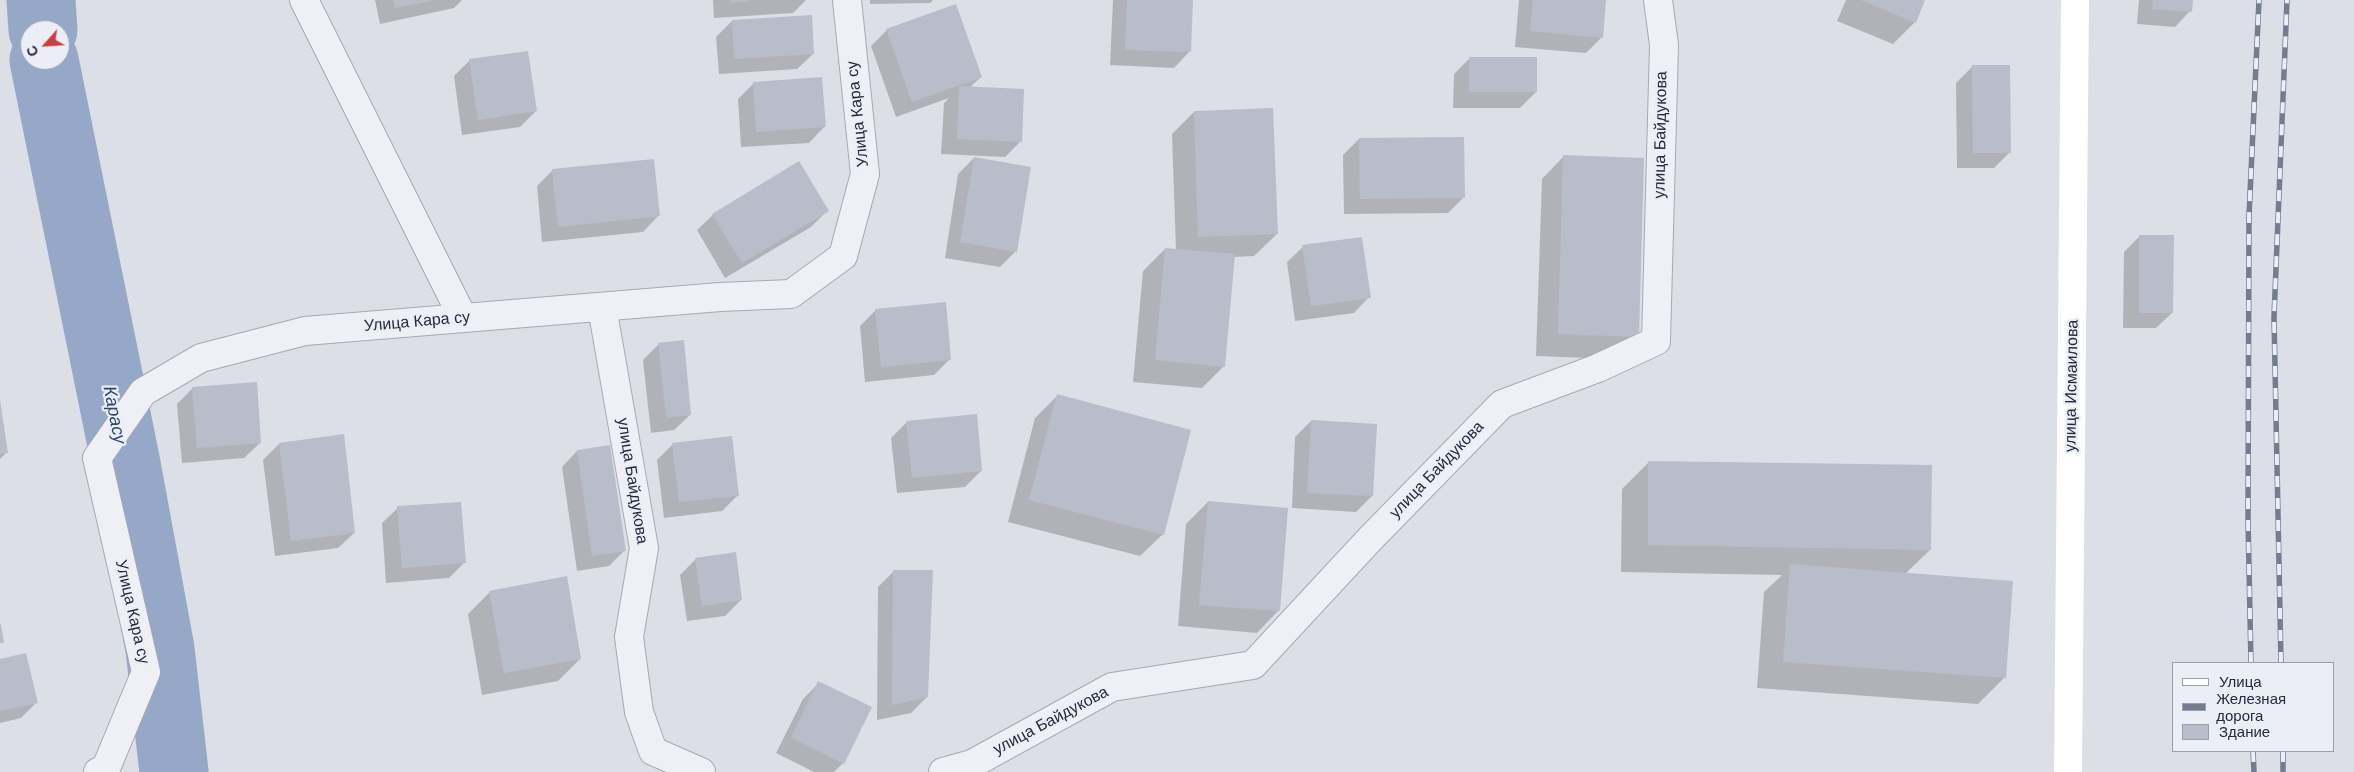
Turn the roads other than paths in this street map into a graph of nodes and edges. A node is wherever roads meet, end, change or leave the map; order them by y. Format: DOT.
graph roads {
  1 [pos="304,0"];
  2 [pos="847,0"];
  3 [pos="1658,0"];
  4 [pos="2075,0"];
  5 [pos="602,307"];
  6 [pos="463,318"];
  7 [pos="98,772"];
  8 [pos="701,772"];
  9 [pos="943,772"];
  10 [pos="2068,772"];
  1 -- 6 [label="street"];
  2 -- 5 [label="street, Улица Кара су"];
  3 -- 9 [label="street, улица Байдукова"];
  4 -- 10 [label="main road, улица Исмаилова"];
  5 -- 6 [label="street, Улица Кара су"];
  5 -- 8 [label="street, улица Байдукова"];
  6 -- 7 [label="street, Улица Кара су"];
}
